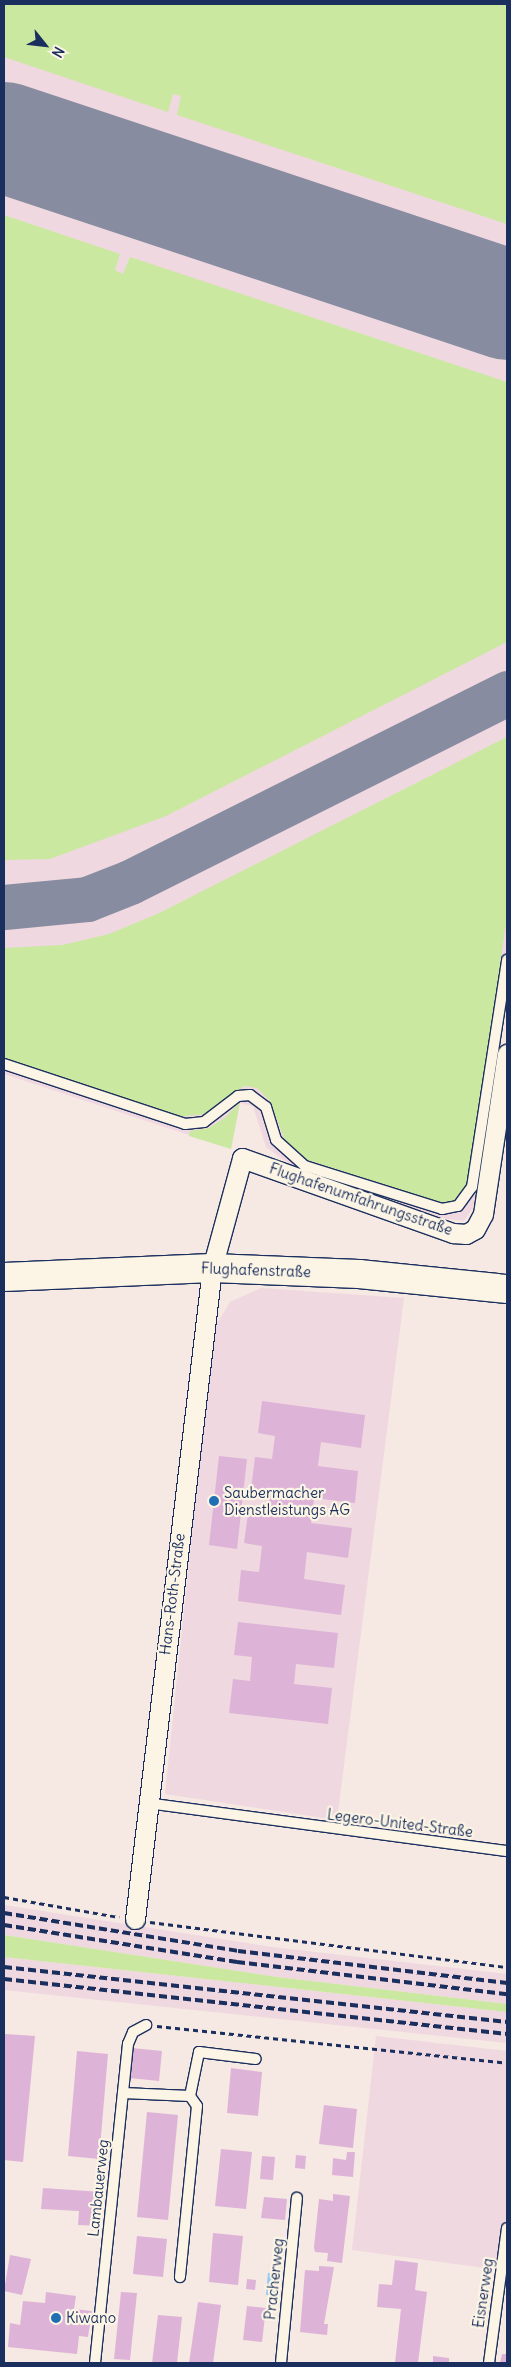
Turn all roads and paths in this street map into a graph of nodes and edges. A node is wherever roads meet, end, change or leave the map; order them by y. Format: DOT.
graph roads {
  1 [pos="507,960"];
  2 [pos="507,1054"];
  3 [pos="4,1064"];
  4 [pos="212,1268"];
  5 [pos="4,1277"];
  6 [pos="507,1288"];
  7 [pos="147,1804"];
  8 [pos="507,1850"];
  9 [pos="4,1897"];
  10 [pos="134,1920"];
  11 [pos="507,1967"];
  12 [pos="146,2025"];
  13 [pos="256,2059"];
  14 [pos="507,2063"];
  15 [pos="123,2093"];
  16 [pos="190,2096"];
  17 [pos="297,2198"];
  18 [pos="507,2228"];
  19 [pos="180,2277"];
  20 [pos="94,2363"];
  21 [pos="281,2363"];
  22 [pos="489,2363"];
  1 -- 3 [label="lane"];
  2 -- 4 [label="street, Flughafenumfahrungsstraße"];
  4 -- 5 [label="main road, Flughafenstraße"];
  4 -- 6 [label="main road, Flughafenstraße"];
  4 -- 7 [label="street, Hans-Roth-Straße"];
  7 -- 8 [label="lane, Legero-United-Straße"];
  7 -- 10 [label="street, Hans-Roth-Straße"];
  9 -- 10 [label="path"];
  10 -- 11 [label="path"];
  12 -- 14 [label="path"];
  12 -- 15 [label="lane, Lambauerweg"];
  13 -- 16 [label="lane"];
  15 -- 16 [label="lane"];
  15 -- 20 [label="lane, Lambauerweg"];
  16 -- 19 [label="lane"];
  17 -- 21 [label="lane, Pracherweg"];
  18 -- 22 [label="lane, Eisnerweg"];
}
